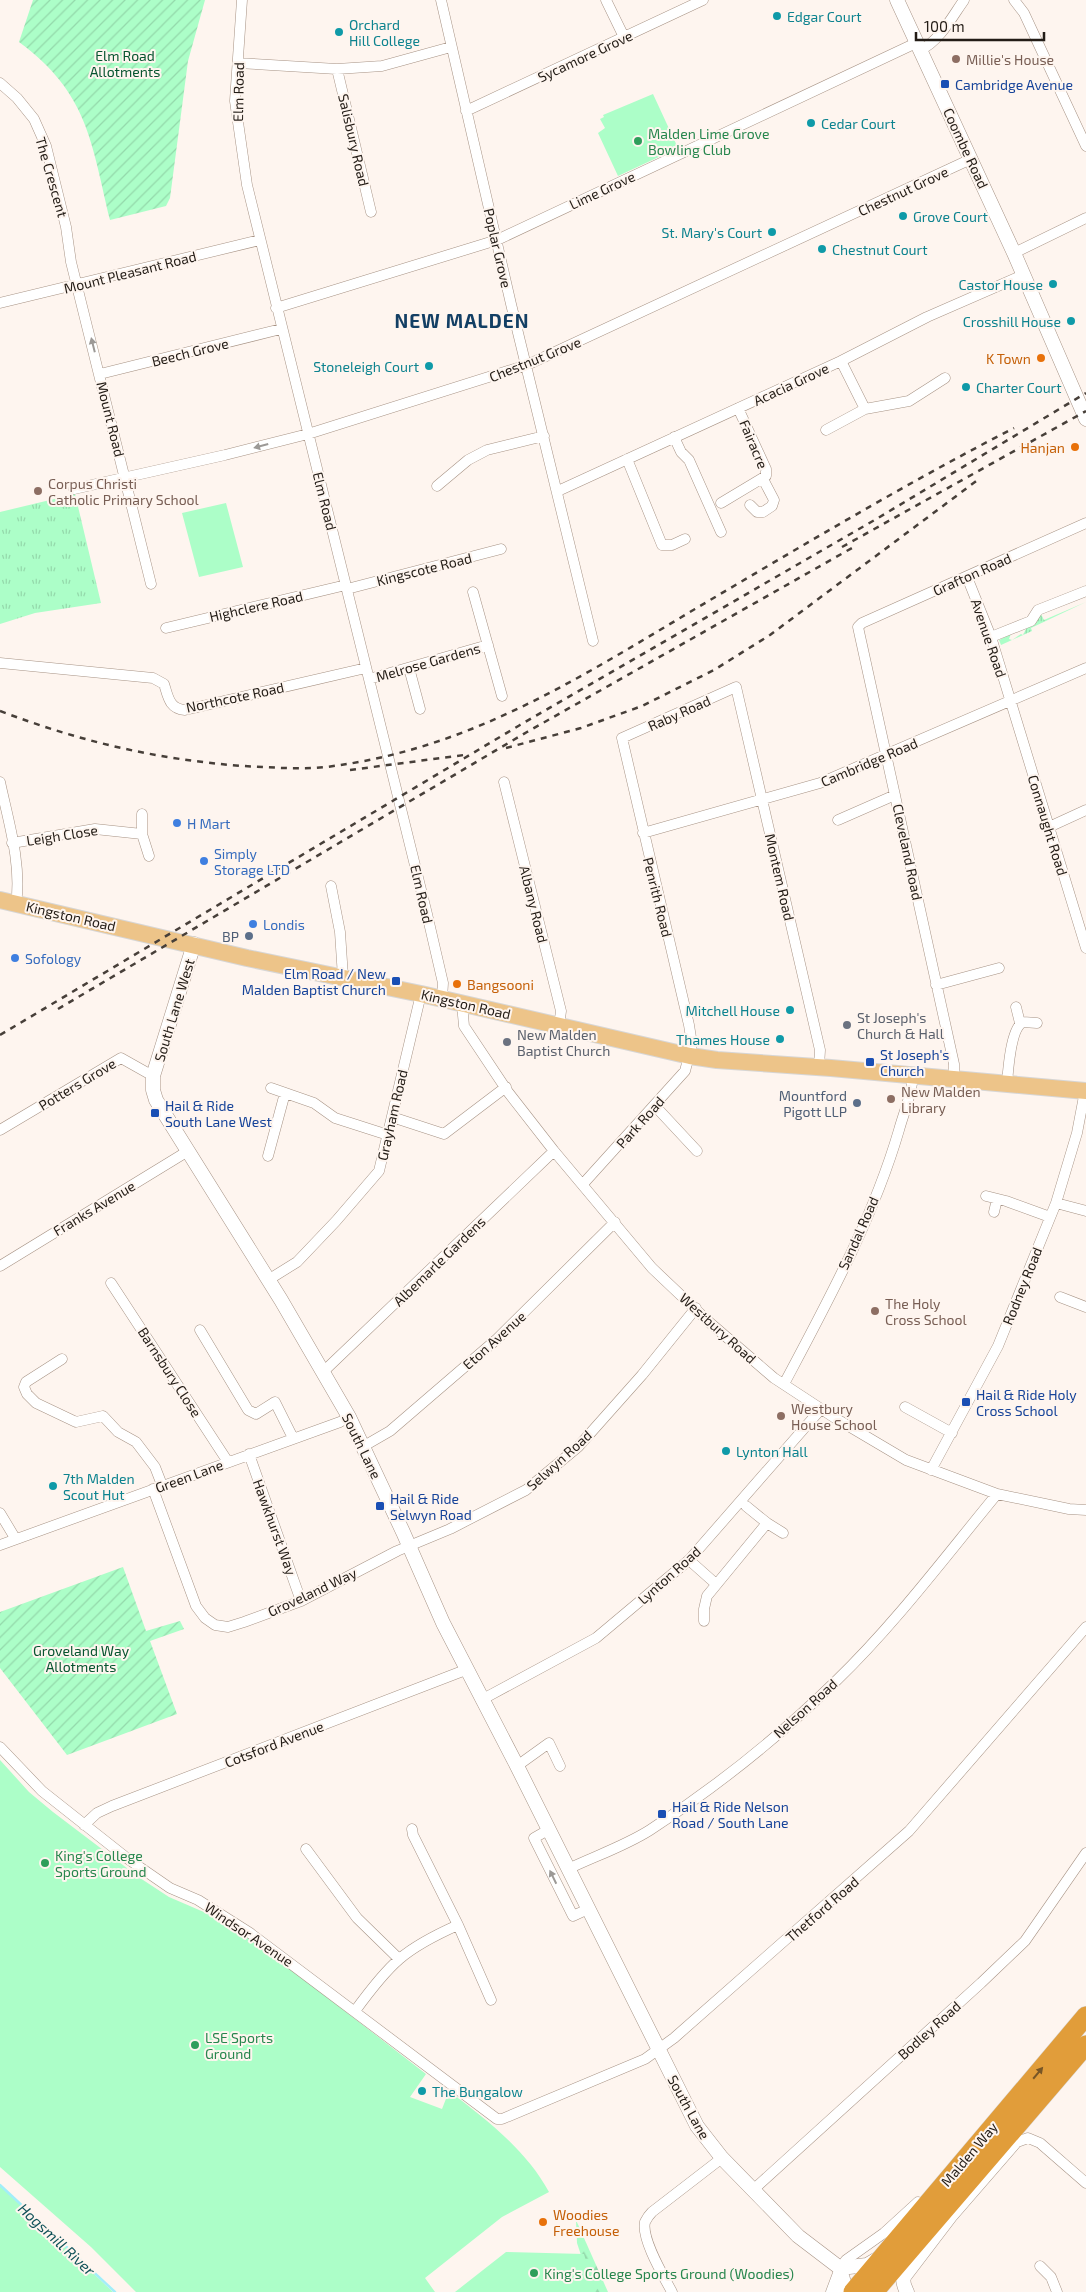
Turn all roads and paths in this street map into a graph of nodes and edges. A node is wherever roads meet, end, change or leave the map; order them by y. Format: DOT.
graph roads {
  1 [pos="242,0"];
  2 [pos="441,0"];
  3 [pos="606,0"];
  4 [pos="703,0"];
  5 [pos="897,0"];
  6 [pos="964,0"];
  7 [pos="1014,0"];
  8 [pos="624,37"];
  9 [pos="918,46"];
  10 [pos="451,47"];
  11 [pos="238,63"];
  12 [pos="337,69"];
  13 [pos="0,83"];
  14 [pos="466,111"];
  15 [pos="1086,146"];
  16 [pos="971,159"];
  17 [pos="371,212"];
  18 [pos="1086,218"];
  19 [pos="260,240"];
  20 [pos="497,240"];
  21 [pos="1014,253"];
  22 [pos="1023,275"];
  23 [pos="77,284"];
  24 [pos="0,303"];
  25 [pos="276,308"];
  26 [pos="281,329"];
  27 [pos="842,360"];
  28 [pos="527,364"];
  29 [pos="100,374"];
  30 [pos="945,378"];
  31 [pos="738,408"];
  32 [pos="865,409"];
  33 [pos="1083,414"];
  34 [pos="826,430"];
  35 [pos="308,434"];
  36 [pos="544,436"];
  37 [pos="674,437"];
  38 [pos="626,459"];
  39 [pos="126,477"];
  40 [pos="763,480"];
  41 [pos="437,486"];
  42 [pos="74,489"];
  43 [pos="558,491"];
  44 [pos="722,503"];
  45 [pos="750,505"];
  46 [pos="1086,523"];
  47 [pos="721,532"];
  48 [pos="685,539"];
  49 [pos="501,549"];
  50 [pos="967,577"];
  51 [pos="152,584"];
  52 [pos="347,587"];
  53 [pos="1086,591"];
  54 [pos="474,592"];
  55 [pos="858,627"];
  56 [pos="166,628"];
  57 [pos="991,637"];
  58 [pos="594,641"];
  59 [pos="488,645"];
  60 [pos="0,663"];
  61 [pos="366,668"];
  62 [pos="409,668"];
  63 [pos="1086,668"];
  64 [pos="369,679"];
  65 [pos="736,687"];
  66 [pos="502,696"];
  67 [pos="1010,701"];
  68 [pos="420,709"];
  69 [pos="622,738"];
  70 [pos="887,755"];
  71 [pos="0,782"];
  72 [pos="504,782"];
  73 [pos="895,795"];
  74 [pos="762,800"];
  75 [pos="1086,810"];
  76 [pos="142,814"];
  77 [pos="838,820"];
  78 [pos="1048,827"];
  79 [pos="142,834"];
  80 [pos="643,834"];
  81 [pos="12,843"];
  82 [pos="149,856"];
  83 [pos="331,886"];
  84 [pos="8,902"];
  85 [pos="194,944"];
  86 [pos="1086,948"];
  87 [pos="999,968"];
  88 [pos="343,977"];
  89 [pos="936,985"];
  90 [pos="421,994"];
  91 [pos="442,999"];
  92 [pos="462,1004"];
  93 [pos="1016,1007"];
  94 [pos="1020,1023"];
  95 [pos="1036,1023"];
  96 [pos="559,1026"];
  97 [pos="690,1056"];
  98 [pos="819,1067"];
  99 [pos="913,1075"];
  100 [pos="153,1076"];
  101 [pos="954,1078"];
  102 [pos="1007,1084"];
  103 [pos="506,1087"];
  104 [pos="271,1088"];
  105 [pos="1085,1091"];
  106 [pos="285,1093"];
  107 [pos="656,1107"];
  108 [pos="392,1117"];
  109 [pos="0,1130"];
  110 [pos="388,1135"];
  111 [pos="188,1151"];
  112 [pos="554,1151"];
  113 [pos="697,1151"];
  114 [pos="268,1156"];
  115 [pos="584,1184"];
  116 [pos="1056,1203"];
  117 [pos="1086,1211"];
  118 [pos="994,1212"];
  119 [pos="1050,1217"];
  120 [pos="615,1222"];
  121 [pos="0,1266"];
  122 [pos="268,1280"];
  123 [pos="111,1283"];
  124 [pos="1060,1297"];
  125 [pos="1086,1307"];
  126 [pos="696,1308"];
  127 [pos="200,1330"];
  128 [pos="62,1359"];
  129 [pos="323,1372"];
  130 [pos="784,1384"];
  131 [pos="905,1408"];
  132 [pos="821,1409"];
  133 [pos="349,1417"];
  134 [pos="952,1433"];
  135 [pos="293,1438"];
  136 [pos="364,1446"];
  137 [pos="248,1454"];
  138 [pos="228,1462"];
  139 [pos="931,1470"];
  140 [pos="157,1487"];
  141 [pos="997,1494"];
  142 [pos="746,1506"];
  143 [pos="1086,1510"];
  144 [pos="0,1513"];
  145 [pos="767,1523"];
  146 [pos="783,1533"];
  147 [pos="15,1538"];
  148 [pos="0,1545"];
  149 [pos="408,1546"];
  150 [pos="689,1560"];
  151 [pos="716,1584"];
  152 [pos="301,1601"];
  153 [pos="704,1621"];
  154 [pos="1086,1627"];
  155 [pos="468,1669"];
  156 [pos="483,1699"];
  157 [pos="0,1747"];
  158 [pos="517,1766"];
  159 [pos="560,1766"];
  160 [pos="84,1825"];
  161 [pos="412,1829"];
  162 [pos="548,1830"];
  163 [pos="306,1849"];
  164 [pos="1086,1853"];
  165 [pos="568,1869"];
  166 [pos="588,1909"];
  167 [pos="458,1925"];
  168 [pos="398,1958"];
  169 [pos="492,2000"];
  170 [pos="355,2011"];
  171 [pos="1086,2016"];
  172 [pos="1086,2046"];
  173 [pos="658,2050"];
  174 [pos="1011,2094"];
  175 [pos="502,2119"];
  176 [pos="722,2158"];
  177 [pos="1084,2176"];
  178 [pos="753,2190"];
  179 [pos="921,2248"];
  180 [pos="882,2257"];
  181 [pos="1040,2266"];
  182 [pos="840,2268"];
  183 [pos="905,2287"];
  184 [pos="672,2292"];
  185 [pos="831,2292"];
  186 [pos="842,2292"];
  187 [pos="853,2292"];
  188 [pos="874,2292"];
  189 [pos="1057,2292"];
  1 -- 11 [label="street, Elm Road"];
  2 -- 10 [label="street, Poplar Grove"];
  3 -- 8 [label="street"];
  4 -- 8 [label="street, Sycamore Grove"];
  5 -- 9 [label="street, Coombe Road"];
  6 -- 9 [label="street"];
  7 -- 15 [label="street"];
  8 -- 14 [label="street, Sycamore Grove"];
  9 -- 16 [label="street, Coombe Road"];
  9 -- 20 [label="street, Lime Grove"];
  10 -- 12 [label="street"];
  10 -- 14 [label="street, Poplar Grove"];
  11 -- 12 [label="street"];
  11 -- 19 [label="street, Elm Road"];
  12 -- 17 [label="street, Salisbury Road"];
  13 -- 23 [label="street, The Crescent"];
  14 -- 20 [label="street, Poplar Grove"];
  16 -- 21 [label="street, Coombe Road"];
  16 -- 28 [label="street, Chestnut Grove"];
  18 -- 21 [label="street"];
  19 -- 23 [label="street, Mount Pleasant Road"];
  19 -- 25 [label="street, Elm Road"];
  20 -- 25 [label="street, Lime Grove"];
  20 -- 28 [label="street, Poplar Grove"];
  21 -- 22 [label="street, Coombe Road"];
  22 -- 27 [label="street, Acacia Grove"];
  22 -- 33 [label="street, Coombe Road"];
  23 -- 24 [label="street, Mount Pleasant Road"];
  29 -- 23 [label="street, Mount Road, one-way"];
  25 -- 26 [label="street, Elm Road"];
  26 -- 29 [label="street, Beech Grove"];
  26 -- 35 [label="street, Elm Road"];
  27 -- 31 [label="street, Acacia Grove"];
  27 -- 32 [label="street"];
  28 -- 35 [label="street, Chestnut Grove"];
  28 -- 36 [label="street, Poplar Grove"];
  29 -- 39 [label="street, Mount Road"];
  30 -- 32 [label="street"];
  31 -- 37 [label="street, Acacia Grove"];
  31 -- 40 [label="street, Fairacre"];
  32 -- 34 [label="street"];
  35 -- 39 [label="street, Chestnut Grove, one-way"];
  35 -- 52 [label="street, Elm Road"];
  36 -- 41 [label="street"];
  36 -- 43 [label="street, Poplar Grove"];
  37 -- 38 [label="street, Acacia Grove"];
  37 -- 47 [label="street"];
  38 -- 43 [label="street, Acacia Grove"];
  38 -- 48 [label="street"];
  39 -- 42 [label="street, Chestnut Grove"];
  39 -- 51 [label="street, Mount Road"];
  40 -- 44 [label="street, Fairacre"];
  40 -- 45 [label="street, Fairacre"];
  43 -- 58 [label="street, Poplar Grove"];
  46 -- 50 [label="street, Grafton Road"];
  49 -- 52 [label="street, Kingscote Road"];
  50 -- 55 [label="street, Grafton Road"];
  50 -- 57 [label="street, Avenue Road"];
  52 -- 56 [label="street, Highclere Road"];
  52 -- 61 [label="street, Elm Road"];
  53 -- 57 [label="street"];
  54 -- 59 [label="street, Melrose Gardens"];
  55 -- 70 [label="street, Cleveland Road"];
  57 -- 67 [label="street, Avenue Road"];
  59 -- 62 [label="street, Melrose Gardens"];
  59 -- 66 [label="street, Melrose Gardens"];
  60 -- 61 [label="street, Northcote Road"];
  61 -- 64 [label="street, Elm Road"];
  62 -- 64 [label="street, Melrose Gardens"];
  62 -- 68 [label="street"];
  63 -- 67 [label="street, Cambridge Road"];
  64 -- 91 [label="street, Elm Road"];
  65 -- 69 [label="street, Raby Road"];
  65 -- 74 [label="street, Montem Road"];
  67 -- 70 [label="street, Cambridge Road"];
  67 -- 78 [label="street, Connaught Road"];
  69 -- 80 [label="street, Penrith Road"];
  70 -- 73 [label="street, Cleveland Road"];
  70 -- 74 [label="street, Cambridge Road"];
  71 -- 81 [label="street"];
  72 -- 96 [label="street, Albany Road"];
  73 -- 77 [label="street"];
  73 -- 89 [label="street, Cleveland Road"];
  74 -- 80 [label="street, Cambridge Road"];
  74 -- 98 [label="street, Montem Road"];
  75 -- 78 [label="street"];
  76 -- 79 [label="street"];
  78 -- 86 [label="street, Connaught Road"];
  79 -- 81 [label="street, Leigh Close"];
  79 -- 82 [label="street"];
  80 -- 97 [label="street, Penrith Road"];
  81 -- 84 [label="street"];
  83 -- 88 [label="street"];
  84 -- 85 [label="main road, Kingston Road"];
  85 -- 88 [label="main road, Kingston Road"];
  85 -- 100 [label="street, South Lane West"];
  87 -- 89 [label="street"];
  88 -- 90 [label="main road, Kingston Road"];
  89 -- 101 [label="street, Cleveland Road"];
  90 -- 91 [label="main road, Kingston Road"];
  90 -- 108 [label="street, Grayham Road"];
  91 -- 92 [label="main road, Kingston Road"];
  92 -- 96 [label="main road, Kingston Road"];
  92 -- 103 [label="street, Westbury Road"];
  93 -- 94 [label="street"];
  94 -- 95 [label="street"];
  94 -- 102 [label="street"];
  96 -- 97 [label="main road, Kingston Road"];
  97 -- 98 [label="main road, Kingston Road"];
  97 -- 107 [label="street, Park Road"];
  98 -- 99 [label="main road, Kingston Road"];
  99 -- 101 [label="main road, Kingston Road"];
  99 -- 130 [label="street, Sandal Road"];
  100 -- 109 [label="street, Potters Grove"];
  100 -- 111 [label="street, South Lane"];
  101 -- 102 [label="main road, Kingston Road"];
  102 -- 105 [label="main road, Kingston Road"];
  103 -- 108 [label="street"];
  103 -- 112 [label="street, Westbury Road"];
  104 -- 106 [label="street"];
  105 -- 116 [label="street, Rodney Road"];
  106 -- 110 [label="street"];
  106 -- 114 [label="street"];
  107 -- 113 [label="street"];
  107 -- 115 [label="street, Park Road"];
  108 -- 110 [label="street, Grayham Road"];
  110 -- 122 [label="street, Grayham Road"];
  111 -- 121 [label="street, Franks Avenue"];
  111 -- 122 [label="street, South Lane"];
  112 -- 115 [label="street, Westbury Road"];
  112 -- 129 [label="street, Albemarle Gardens"];
  115 -- 120 [label="street, Westbury Road"];
  116 -- 117 [label="street"];
  116 -- 119 [label="street, Rodney Road"];
  118 -- 119 [label="street"];
  119 -- 134 [label="street, Rodney Road"];
  120 -- 126 [label="street, Westbury Road"];
  120 -- 136 [label="street, Eton Avenue"];
  122 -- 129 [label="street, South Lane"];
  123 -- 138 [label="street, Barnsbury Close"];
  124 -- 125 [label="street"];
  126 -- 130 [label="street, Westbury Road"];
  126 -- 149 [label="street, Selwyn Road"];
  127 -- 135 [label="street"];
  128 -- 140 [label="street, Groveland Way"];
  129 -- 133 [label="street, South Lane"];
  130 -- 132 [label="street, Westbury Road"];
  131 -- 134 [label="street"];
  132 -- 139 [label="street, Westbury Road"];
  132 -- 150 [label="street, Lynton Road"];
  133 -- 135 [label="street, Green Lane"];
  133 -- 136 [label="street, South Lane"];
  134 -- 139 [label="street, Rodney Road"];
  135 -- 137 [label="street, Green Lane"];
  136 -- 149 [label="street, South Lane"];
  137 -- 138 [label="street, Green Lane"];
  137 -- 152 [label="street, Hawkhurst Way"];
  138 -- 140 [label="street, Green Lane"];
  139 -- 141 [label="street, Westbury Road"];
  140 -- 147 [label="street, Green Lane"];
  140 -- 152 [label="street, Groveland Way"];
  141 -- 143 [label="street, Westbury Road"];
  141 -- 165 [label="street, Nelson Road"];
  142 -- 145 [label="street"];
  144 -- 147 [label="street"];
  145 -- 146 [label="street"];
  145 -- 151 [label="street"];
  147 -- 148 [label="street, Green Lane"];
  149 -- 152 [label="street, Groveland Way"];
  149 -- 155 [label="street, South Lane"];
  150 -- 151 [label="street"];
  150 -- 156 [label="street, Lynton Road"];
  151 -- 153 [label="street"];
  154 -- 173 [label="street, Thetford Road"];
  155 -- 156 [label="street, South Lane"];
  155 -- 160 [label="street, Cotsford Avenue"];
  156 -- 158 [label="street, South Lane"];
  157 -- 160 [label="street, Windsor Avenue"];
  158 -- 159 [label="street"];
  158 -- 162 [label="street, South Lane"];
  160 -- 170 [label="street, Windsor Avenue"];
  161 -- 167 [label="street"];
  162 -- 165 [label="street, South Lane"];
  166 -- 162 [label="street, one-way"];
  163 -- 168 [label="street"];
  164 -- 178 [label="street, Bodley Road"];
  165 -- 166 [label="street, South Lane"];
  166 -- 173 [label="street, South Lane"];
  167 -- 168 [label="street"];
  167 -- 169 [label="street"];
  168 -- 170 [label="street"];
  170 -- 175 [label="street, Windsor Avenue"];
  180 -- 171 [label="highway, Malden Way, one-way"];
  172 -- 179 [label="highway, Malden Way"];
  173 -- 175 [label="street, Thetford Road"];
  173 -- 176 [label="street, South Lane"];
  174 -- 182 [label="street, Malden Way"];
  176 -- 178 [label="street, South Lane"];
  176 -- 184 [label="street"];
  177 -- 179 [label="street, Malden Way"];
  178 -- 182 [label="street, South Lane"];
  179 -- 183 [label="street"];
  179 -- 188 [label="highway, Malden Way"];
  180 -- 182 [label="street"];
  180 -- 187 [label="highway, Malden Way"];
  181 -- 189 [label="street"];
  182 -- 185 [label="street, Malden Way"];
  182 -- 186 [label="street"];
}
